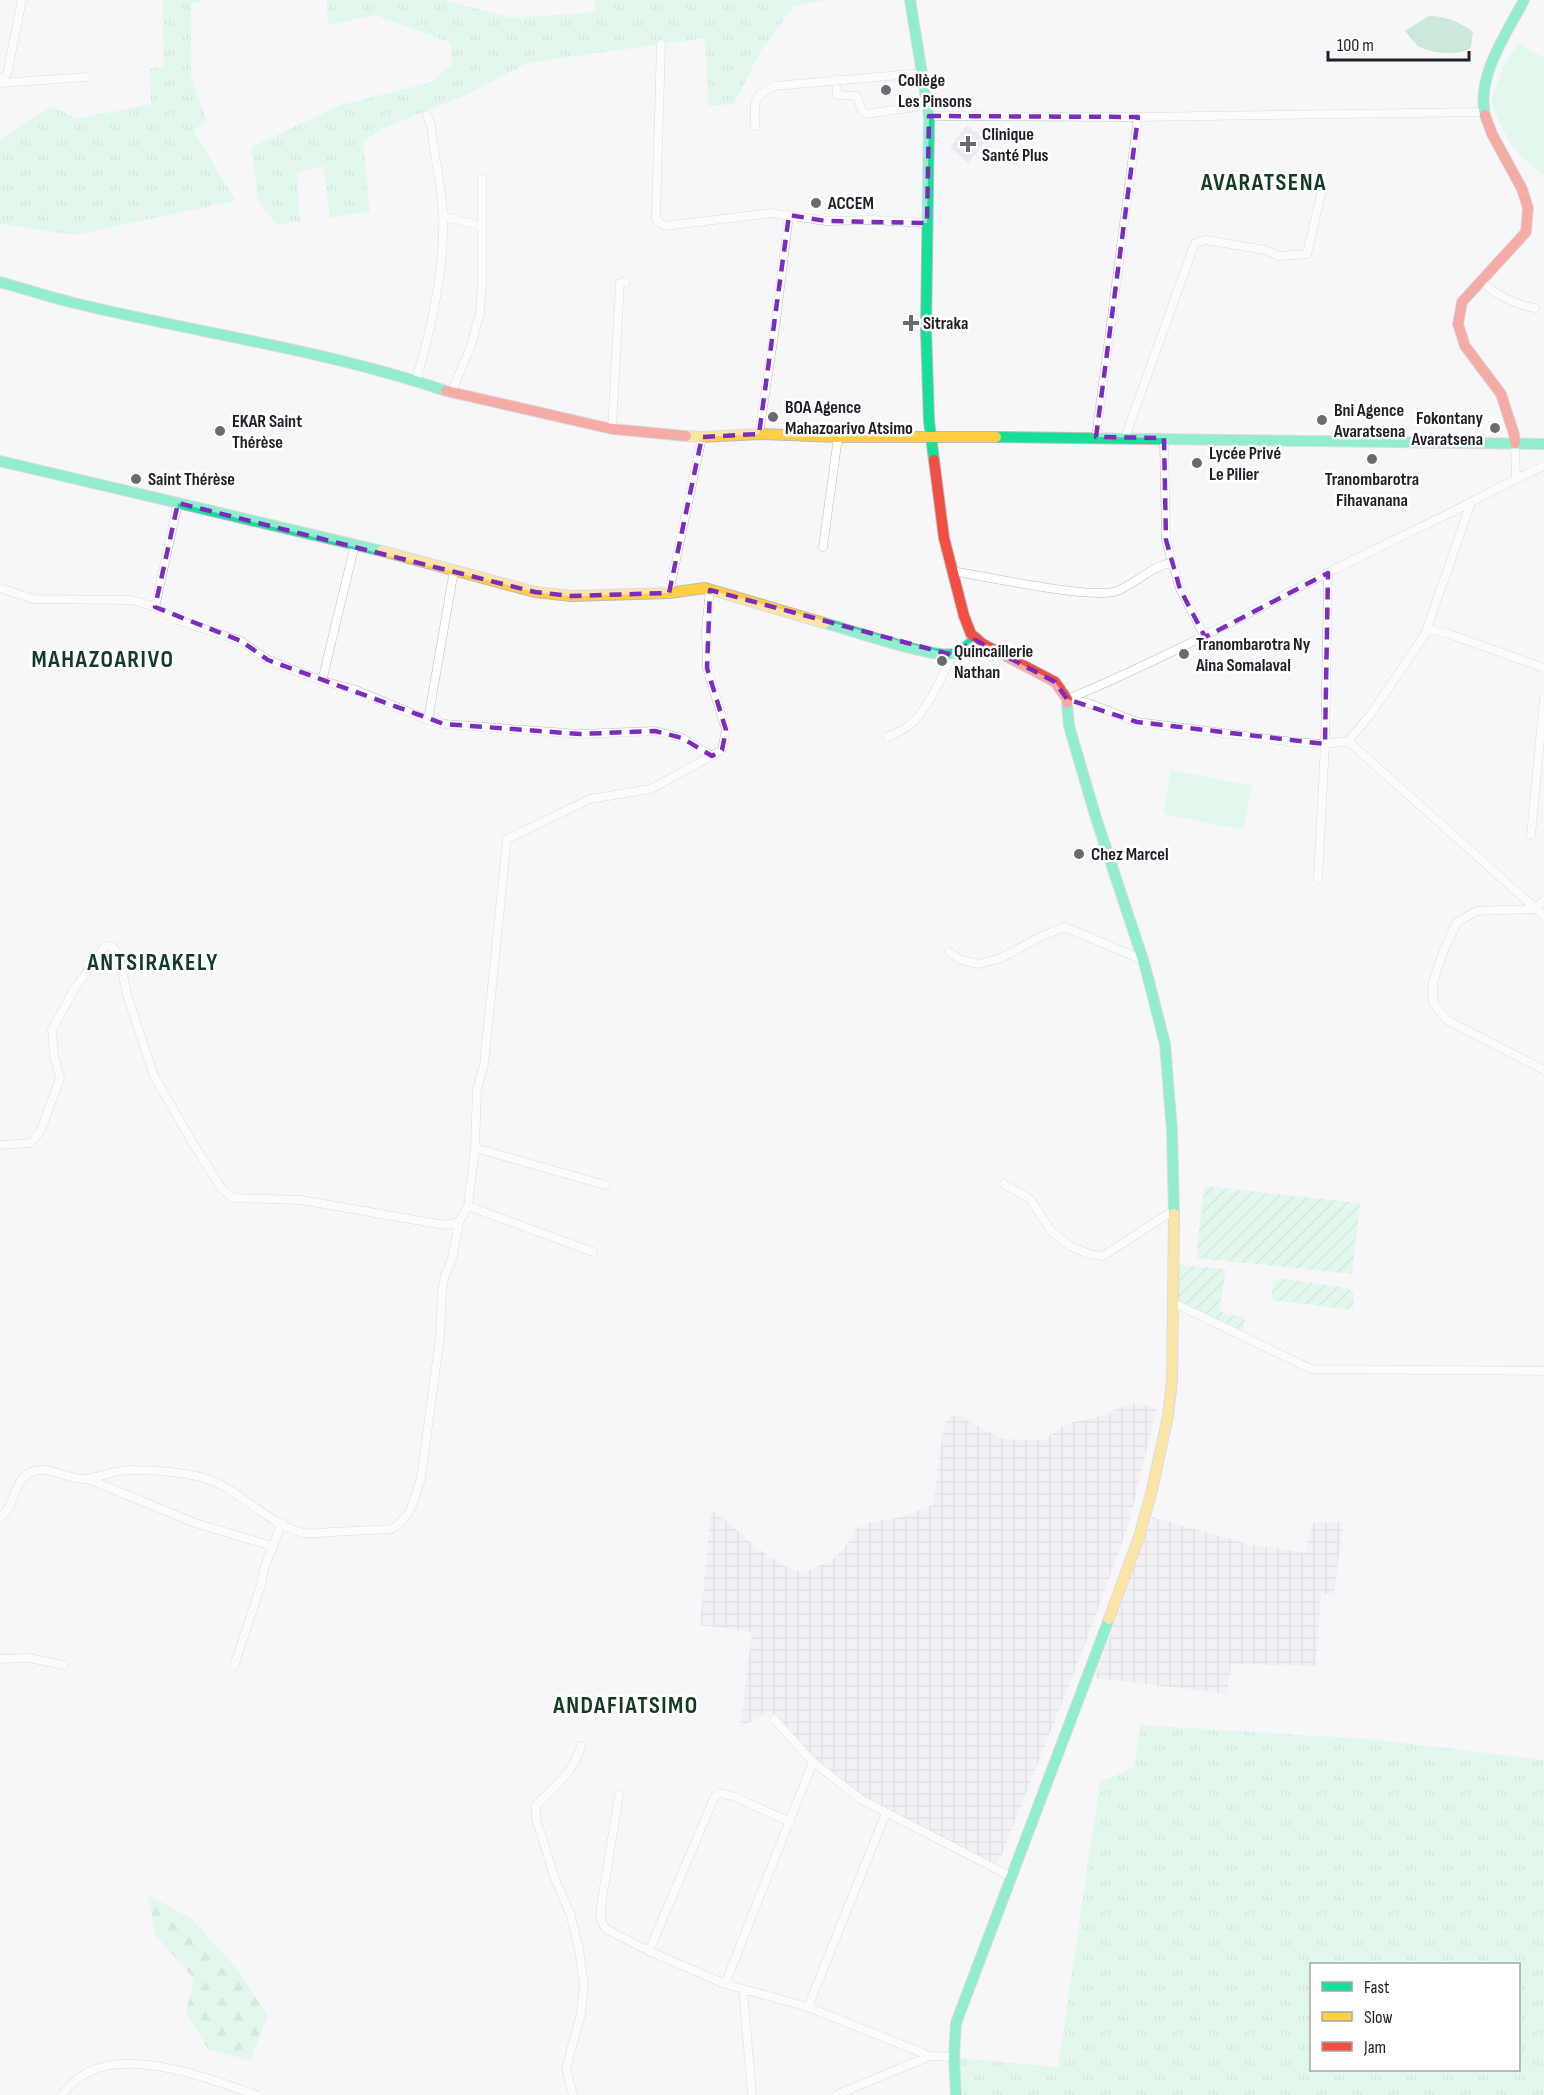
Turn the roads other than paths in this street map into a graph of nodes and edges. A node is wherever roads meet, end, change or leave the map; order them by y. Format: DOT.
graph roads {
  1 [pos="22,0"];
  2 [pos="910,0"];
  3 [pos="1524,0"];
  4 [pos="662,44"];
  5 [pos="923,73"];
  6 [pos="86,77"];
  7 [pos="836,80"];
  8 [pos="0,81"];
  9 [pos="928,111"];
  10 [pos="1484,112"];
  11 [pos="428,115"];
  12 [pos="1138,117"];
  13 [pos="755,126"];
  14 [pos="482,179"];
  15 [pos="1321,194"];
  16 [pos="789,215"];
  17 [pos="442,216"];
  18 [pos="927,223"];
  19 [pos="482,226"];
  20 [pos="0,282"];
  21 [pos="625,282"];
  22 [pos="1481,282"];
  23 [pos="1535,308"];
  24 [pos="416,381"];
  25 [pos="451,393"];
  26 [pos="612,429"];
  27 [pos="759,434"];
  28 [pos="702,437"];
  29 [pos="932,437"];
  30 [pos="1096,437"];
  31 [pos="1125,437"];
  32 [pos="838,438"];
  33 [pos="1164,438"];
  34 [pos="1515,443"];
  35 [pos="1544,444"];
  36 [pos="0,461"];
  37 [pos="1544,466"];
  38 [pos="1516,478"];
  39 [pos="178,503"];
  40 [pos="1470,503"];
  41 [pos="355,544"];
  42 [pos="823,548"];
  43 [pos="1173,562"];
  44 [pos="454,570"];
  45 [pos="952,571"];
  46 [pos="1328,573"];
  47 [pos="0,588"];
  48 [pos="710,590"];
  49 [pos="669,593"];
  50 [pos="155,607"];
  51 [pos="1425,634"];
  52 [pos="1204,637"];
  53 [pos="976,638"];
  54 [pos="952,656"];
  55 [pos="1544,668"];
  56 [pos="322,681"];
  57 [pos="1544,698"];
  58 [pos="1067,699"];
  59 [pos="428,720"];
  60 [pos="887,737"];
  61 [pos="1348,741"];
  62 [pos="1325,744"];
  63 [pos="712,756"];
  64 [pos="1531,834"];
  65 [pos="1318,879"];
  66 [pos="1544,900"];
  67 [pos="1535,909"];
  68 [pos="1544,916"];
  69 [pos="949,952"];
  70 [pos="1143,960"];
  71 [pos="1544,1070"];
  72 [pos="0,1144"];
  73 [pos="475,1148"];
  74 [pos="1004,1184"];
  75 [pos="605,1185"];
  76 [pos="468,1206"];
  77 [pos="1174,1210"];
  78 [pos="459,1222"];
  79 [pos="593,1252"];
  80 [pos="1172,1302"];
  81 [pos="1544,1371"];
  82 [pos="86,1479"];
  83 [pos="0,1517"];
  84 [pos="282,1523"];
  85 [pos="272,1546"];
  86 [pos="0,1659"];
  87 [pos="64,1665"];
  88 [pos="234,1666"];
  89 [pos="774,1719"];
  90 [pos="581,1746"];
  91 [pos="813,1762"];
  92 [pos="620,1795"];
  93 [pos="886,1813"];
  94 [pos="790,1822"];
  95 [pos="1010,1876"];
  96 [pos="649,1951"];
  97 [pos="725,1984"];
  98 [pos="743,1989"];
  99 [pos="808,2007"];
  100 [pos="930,2056"];
  101 [pos="954,2057"];
  102 [pos="62,2095"];
  103 [pos="256,2095"];
  104 [pos="573,2095"];
  105 [pos="752,2095"];
  106 [pos="836,2095"];
  107 [pos="957,2095"];
  1 -- 8 [label="street"];
  2 -- 5 [label="main road"];
  3 -- 10 [label="main road"];
  4 -- 16 [label="street"];
  5 -- 7 [label="street"];
  5 -- 9 [label="main road"];
  6 -- 8 [label="street"];
  7 -- 9 [label="street"];
  7 -- 13 [label="street"];
  9 -- 12 [label="street"];
  9 -- 18 [label="main road"];
  10 -- 12 [label="street"];
  10 -- 22 [label="main road"];
  11 -- 17 [label="street"];
  12 -- 30 [label="street"];
  14 -- 19 [label="street"];
  15 -- 31 [label="street"];
  16 -- 18 [label="street"];
  16 -- 27 [label="street"];
  17 -- 19 [label="street"];
  17 -- 24 [label="street"];
  18 -- 29 [label="main road"];
  19 -- 25 [label="street"];
  20 -- 24 [label="main road"];
  21 -- 26 [label="street"];
  22 -- 23 [label="street"];
  22 -- 34 [label="main road"];
  24 -- 25 [label="main road"];
  25 -- 26 [label="main road"];
  26 -- 28 [label="main road"];
  27 -- 28 [label="main road"];
  27 -- 32 [label="main road"];
  28 -- 49 [label="street"];
  29 -- 30 [label="main road"];
  29 -- 32 [label="main road"];
  29 -- 45 [label="main road"];
  30 -- 31 [label="main road"];
  31 -- 33 [label="main road"];
  32 -- 42 [label="street"];
  33 -- 34 [label="main road"];
  33 -- 43 [label="street"];
  34 -- 35 [label="main road"];
  34 -- 38 [label="street"];
  36 -- 39 [label="main road"];
  37 -- 38 [label="street"];
  38 -- 40 [label="street"];
  39 -- 41 [label="main road"];
  39 -- 50 [label="street"];
  40 -- 46 [label="street"];
  40 -- 51 [label="street"];
  41 -- 44 [label="main road"];
  41 -- 56 [label="street"];
  43 -- 45 [label="street"];
  43 -- 52 [label="street"];
  44 -- 49 [label="main road"];
  44 -- 59 [label="street"];
  45 -- 53 [label="main road"];
  46 -- 52 [label="street"];
  46 -- 62 [label="street"];
  47 -- 50 [label="street"];
  48 -- 49 [label="main road"];
  48 -- 54 [label="main road"];
  48 -- 63 [label="street"];
  50 -- 56 [label="street"];
  51 -- 55 [label="street"];
  51 -- 61 [label="street"];
  52 -- 58 [label="street"];
  53 -- 54 [label="main road"];
  53 -- 58 [label="main road"];
  54 -- 60 [label="street"];
  56 -- 59 [label="street"];
  57 -- 64 [label="street"];
  58 -- 62 [label="street"];
  58 -- 70 [label="main road"];
  59 -- 63 [label="street"];
  61 -- 62 [label="street"];
  61 -- 67 [label="street"];
  62 -- 65 [label="street"];
  63 -- 73 [label="street"];
  66 -- 67 [label="street"];
  67 -- 68 [label="street"];
  67 -- 71 [label="street"];
  69 -- 70 [label="street"];
  70 -- 77 [label="main road"];
  72 -- 78 [label="street"];
  73 -- 75 [label="street"];
  73 -- 76 [label="street"];
  74 -- 77 [label="street"];
  76 -- 78 [label="street"];
  76 -- 79 [label="street"];
  77 -- 80 [label="main road"];
  78 -- 84 [label="street"];
  80 -- 81 [label="street"];
  80 -- 95 [label="main road"];
  82 -- 83 [label="street"];
  82 -- 84 [label="street"];
  82 -- 85 [label="street"];
  84 -- 85 [label="street"];
  85 -- 88 [label="street"];
  86 -- 87 [label="street"];
  89 -- 91 [label="street"];
  90 -- 104 [label="street"];
  91 -- 93 [label="street"];
  91 -- 94 [label="street"];
  92 -- 96 [label="street"];
  93 -- 95 [label="street"];
  93 -- 99 [label="street"];
  94 -- 96 [label="street"];
  94 -- 97 [label="street"];
  95 -- 101 [label="main road"];
  96 -- 97 [label="street"];
  97 -- 98 [label="street"];
  98 -- 99 [label="street"];
  98 -- 105 [label="street"];
  99 -- 100 [label="street"];
  100 -- 101 [label="street"];
  100 -- 106 [label="street"];
  101 -- 107 [label="main road"];
  102 -- 103 [label="street"];
}
